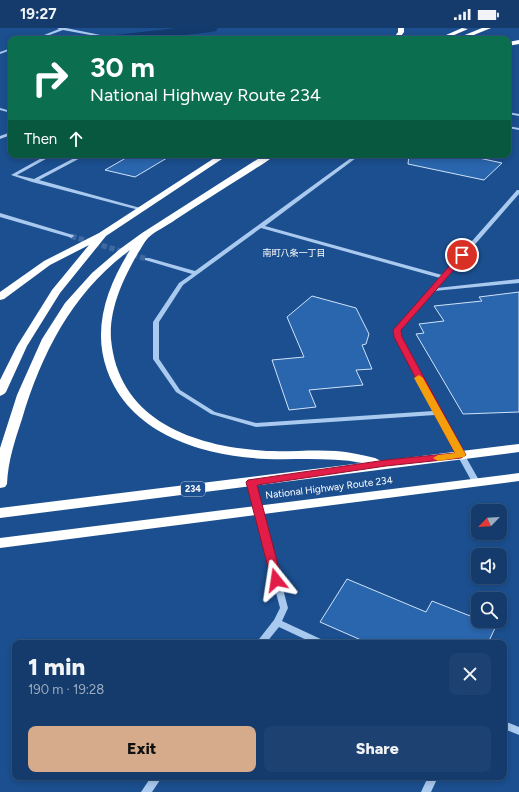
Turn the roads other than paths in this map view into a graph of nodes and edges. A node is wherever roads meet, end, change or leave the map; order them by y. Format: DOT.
graph roads {
  1 [pos="62,28"];
  2 [pos="469,28"];
  3 [pos="488,28"];
  4 [pos="43,36"];
  5 [pos="104,36"];
  6 [pos="448,36"];
  7 [pos="466,36"];
  8 [pos="46,158"];
  9 [pos="78,158"];
  10 [pos="219,158"];
  11 [pos="265,158"];
  12 [pos="354,158"];
  13 [pos="34,181"];
  14 [pos="519,192"];
  15 [pos="141,209"];
  16 [pos="0,215"];
  17 [pos="260,226"];
  18 [pos="103,234"];
  19 [pos="145,235"];
  20 [pos="71,236"];
  21 [pos="147,259"];
  22 [pos="196,273"];
  23 [pos="443,277"];
  24 [pos="519,282"];
  25 [pos="431,290"];
  26 [pos="0,297"];
  27 [pos="0,392"];
  28 [pos="437,413"];
  29 [pos="519,448"];
  30 [pos="461,455"];
  31 [pos="386,463"];
  32 [pos="0,469"];
  33 [pos="519,477"];
  34 [pos="251,482"];
  35 [pos="476,482"];
  36 [pos="0,484"];
  37 [pos="258,509"];
  38 [pos="0,513"];
  39 [pos="0,543"];
  40 [pos="277,622"];
  41 [pos="263,640"];
  42 [pos="316,640"];
  43 [pos="507,726"];
  44 [pos="519,731"];
  45 [pos="155,780"];
  46 [pos="432,780"];
  47 [pos="146,792"];
  48 [pos="426,792"];
  1 -- 4 [label="street"];
  1 -- 5 [label="street"];
  2 -- 6 [label="highway"];
  3 -- 7 [label="highway"];
  8 -- 13 [label="street"];
  9 -- 13 [label="street"];
  10 -- 15 [label="highway"];
  11 -- 19 [label="highway"];
  12 -- 17 [label="street"];
  13 -- 15 [label="street"];
  14 -- 23 [label="street"];
  15 -- 18 [label="highway"];
  16 -- 20 [label="street"];
  17 -- 22 [label="street"];
  17 -- 23 [label="street"];
  18 -- 26 [label="highway"];
  18 -- 27 [label="highway"];
  19 -- 31 [label="highway"];
  19 -- 32 [label="highway"];
  21 -- 22 [label="street"];
  22 -- 28 [label="street"];
  23 -- 25 [label="street"];
  24 -- 25 [label="street"];
  25 -- 28 [label="street"];
  28 -- 30 [label="street"];
  29 -- 30 [label="highway, 234"];
  30 -- 31 [label="highway, 234"];
  30 -- 35 [label="street"];
  31 -- 34 [label="highway, National Highway Route 234 / 234"];
  32 -- 36 [label="highway"];
  33 -- 35 [label="highway, National Highway Route 234"];
  34 -- 37 [label="street"];
  34 -- 38 [label="highway, National Highway Route 234 / 234"];
  35 -- 37 [label="highway, National Highway Route 234"];
  37 -- 39 [label="highway, National Highway Route 234"];
  37 -- 40 [label="street"];
  40 -- 41 [label="street"];
  40 -- 42 [label="street"];
  43 -- 44 [label="street"];
  45 -- 47 [label="street"];
  46 -- 48 [label="street"];
}
